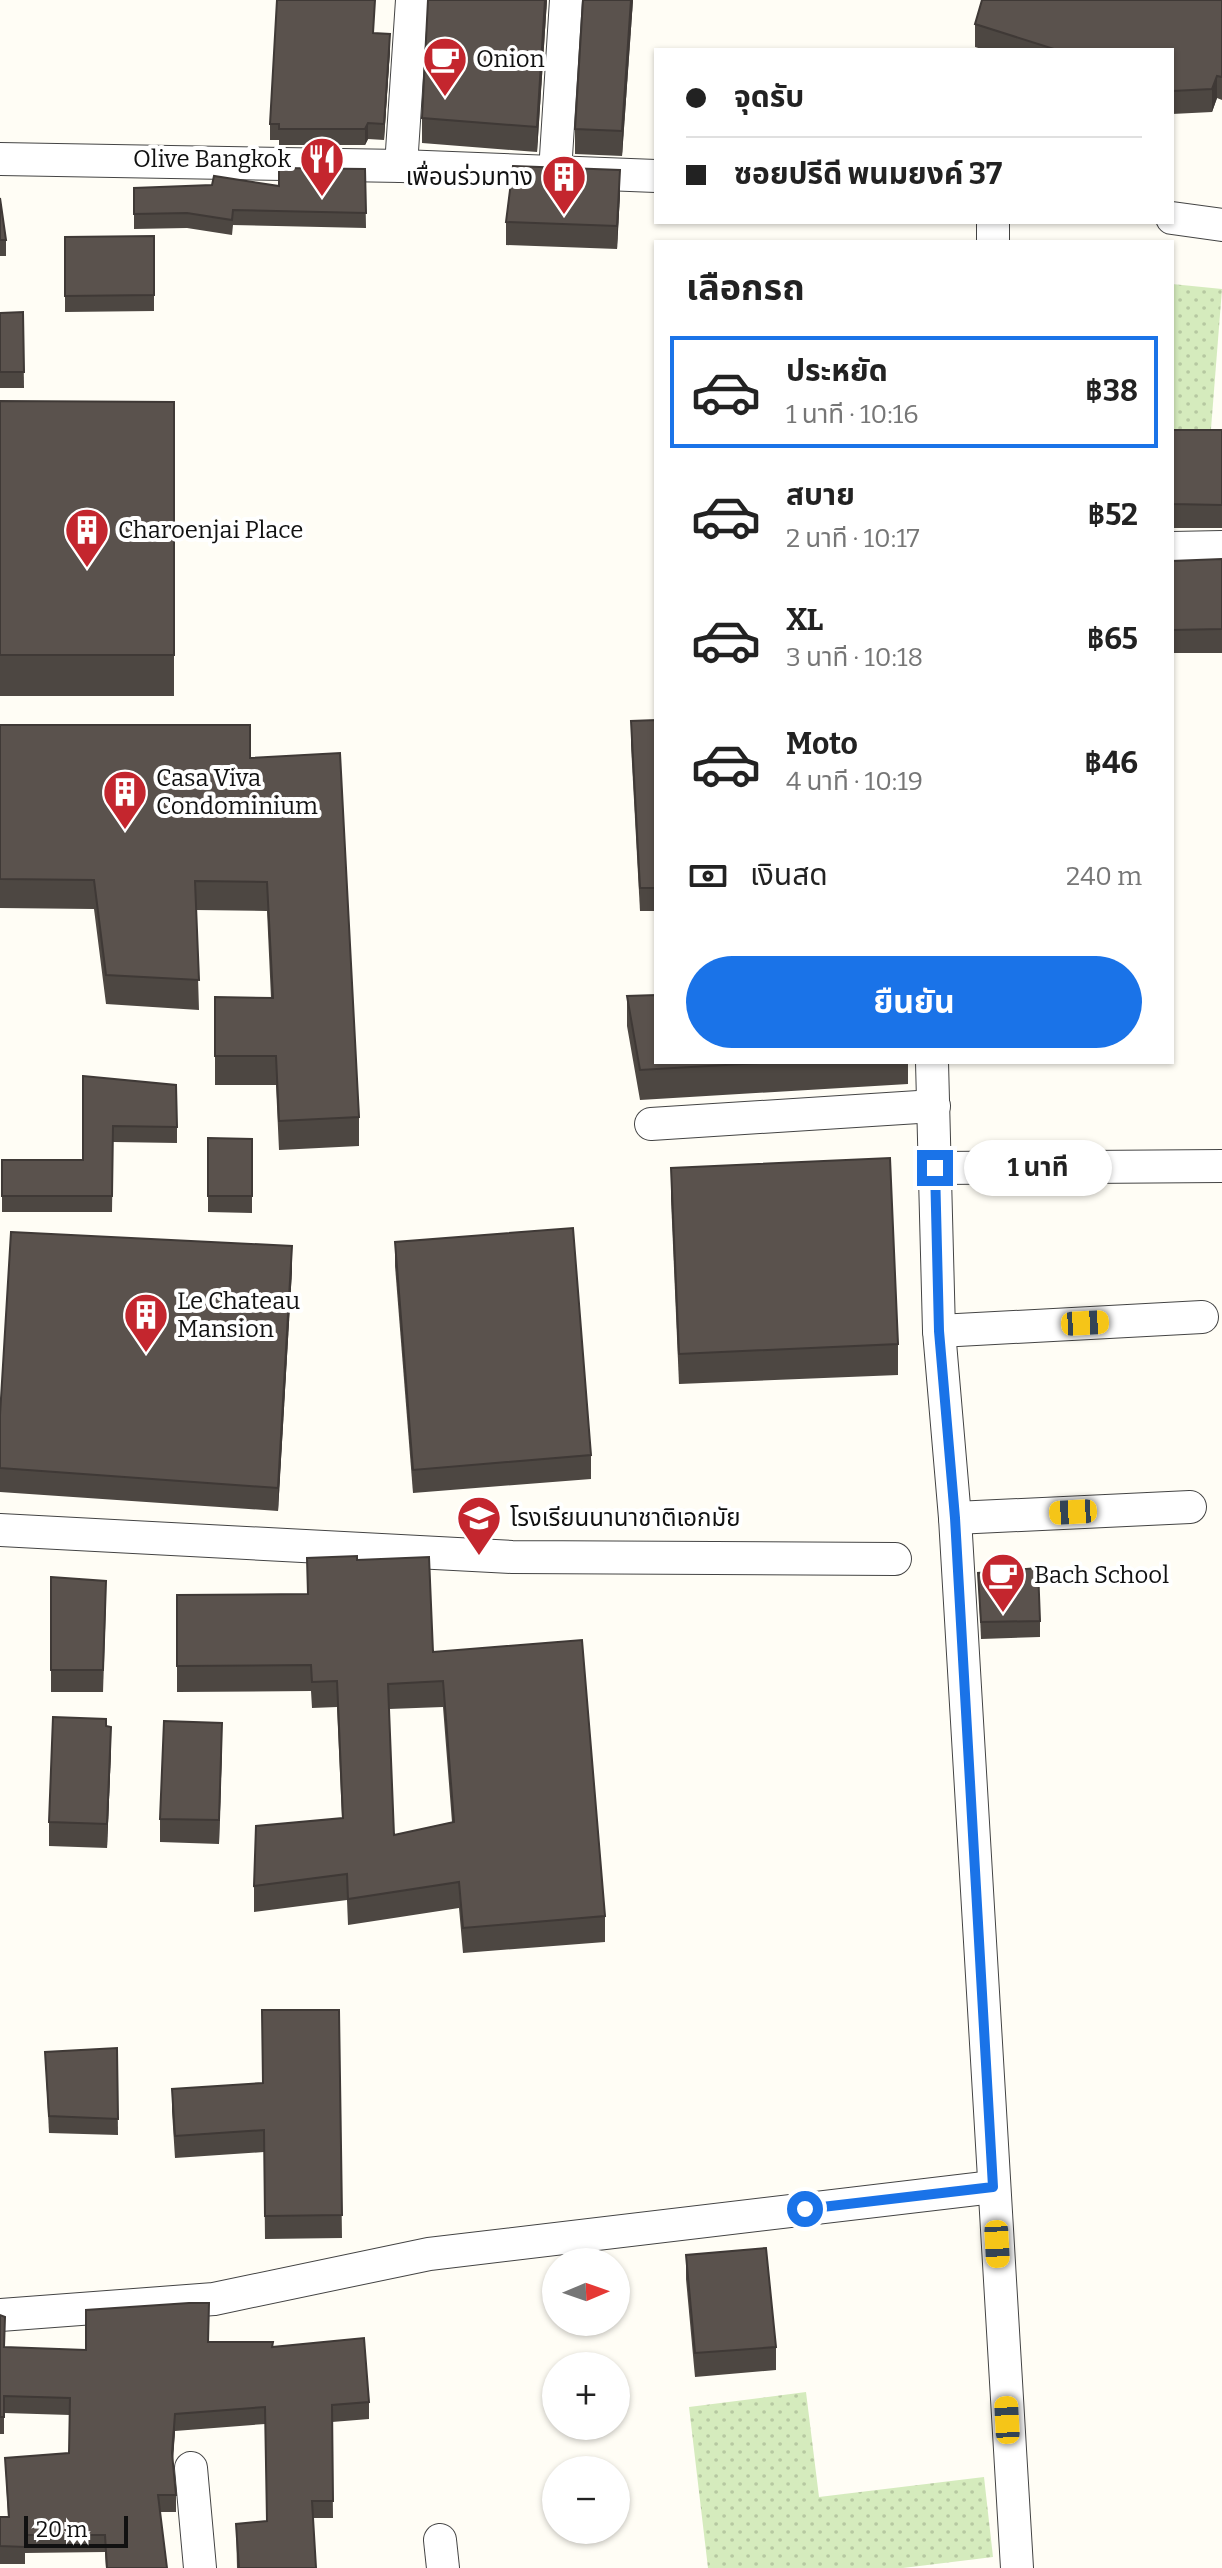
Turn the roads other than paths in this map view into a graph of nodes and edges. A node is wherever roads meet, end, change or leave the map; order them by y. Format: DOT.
graph roads {
  1 [pos="412,0"];
  2 [pos="566,0"];
  3 [pos="0,159"];
  4 [pos="401,166"];
  5 [pos="555,172"];
  6 [pos="654,176"];
  7 [pos="1174,218"];
  8 [pos="1222,225"];
  9 [pos="1222,547"];
  10 [pos="1174,548"];
  11 [pos="932,1064"];
  12 [pos="934,1106"];
  13 [pos="651,1124"];
  14 [pos="1222,1166"];
  15 [pos="935,1168"];
  16 [pos="1202,1317"];
  17 [pos="939,1331"];
  18 [pos="1190,1507"];
  19 [pos="955,1518"];
  20 [pos="0,1530"];
  21 [pos="895,1559"];
  22 [pos="993,2187"];
  23 [pos="0,2315"];
  24 [pos="191,2468"];
  25 [pos="200,2568"];
  26 [pos="1017,2568"];
  1 -- 4 [label="street"];
  2 -- 5 [label="street"];
  3 -- 4 [label="street"];
  4 -- 5 [label="street"];
  5 -- 6 [label="street"];
  7 -- 8 [label="street"];
  9 -- 10 [label="street"];
  11 -- 12 [label="street"];
  12 -- 13 [label="street"];
  12 -- 15 [label="street"];
  14 -- 15 [label="street"];
  15 -- 17 [label="street"];
  16 -- 17 [label="street"];
  17 -- 19 [label="street"];
  18 -- 19 [label="street"];
  19 -- 22 [label="street"];
  20 -- 21 [label="street"];
  22 -- 23 [label="street"];
  22 -- 26 [label="street"];
  24 -- 25 [label="street"];
}
